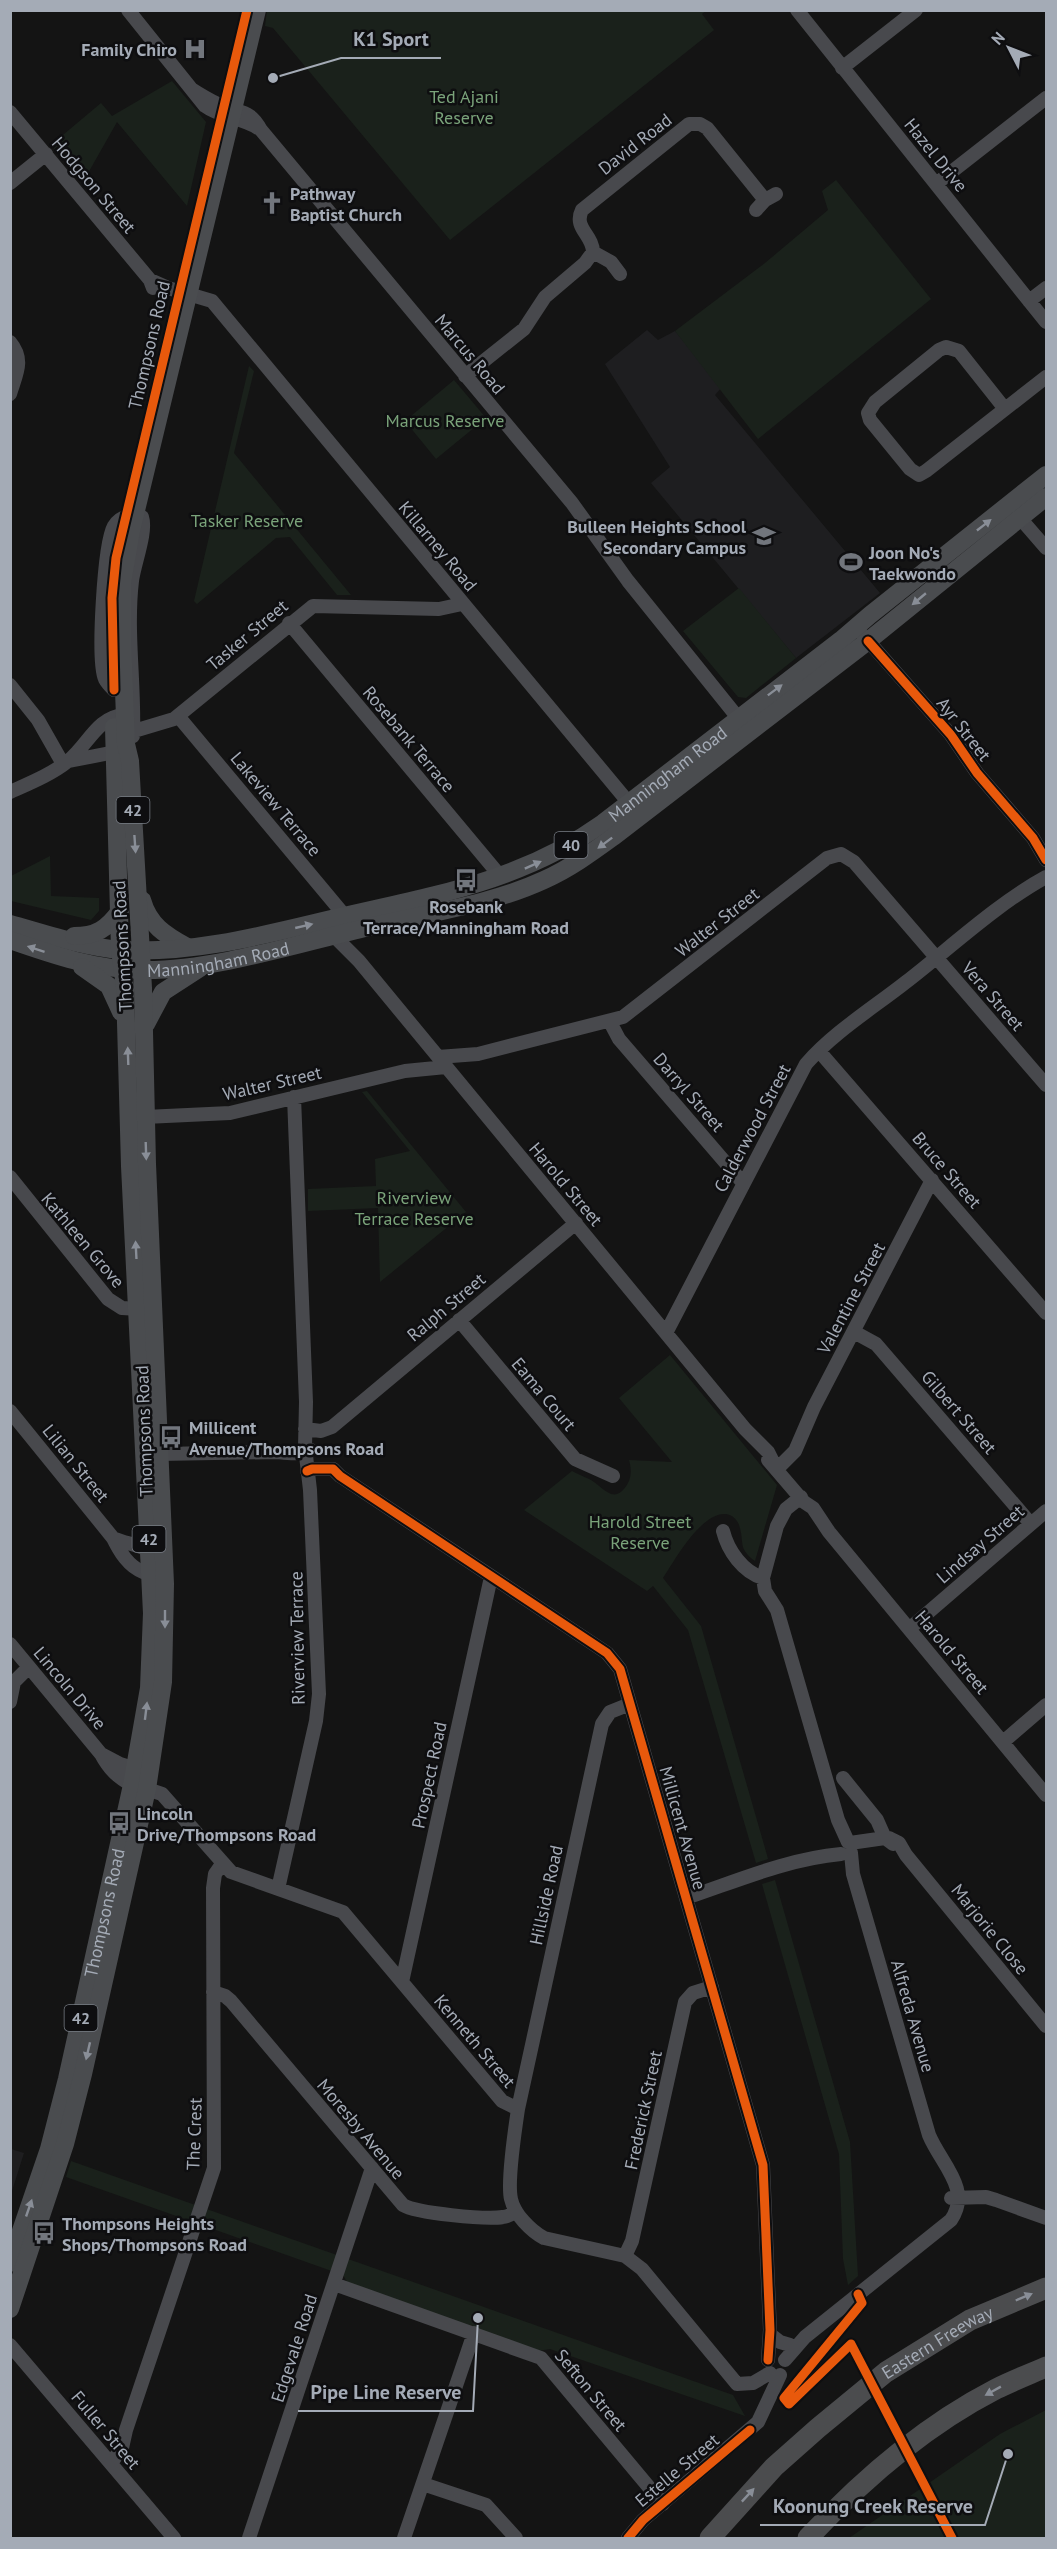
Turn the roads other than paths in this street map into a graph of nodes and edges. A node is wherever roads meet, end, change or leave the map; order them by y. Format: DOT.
graph roads {
  1 [pos="128,10"];
  2 [pos="247,10"];
  3 [pos="257,10"];
  4 [pos="797,10"];
  5 [pos="916,10"];
  6 [pos="842,68"];
  7 [pos="1047,98"];
  8 [pos="10,112"];
  9 [pos="227,112"];
  10 [pos="46,154"];
  11 [pos="10,183"];
  12 [pos="936,184"];
  13 [pos="766,201"];
  14 [pos="593,252"];
  15 [pos="620,274"];
  16 [pos="1047,288"];
  17 [pos="183,296"];
  18 [pos="1029,301"];
  19 [pos="1047,322"];
  20 [pos="10,342"];
  21 [pos="465,376"];
  22 [pos="1047,377"];
  23 [pos="10,394"];
  24 [pos="1005,409"];
  25 [pos="1047,475"];
  26 [pos="1047,497"];
  27 [pos="131,515"];
  28 [pos="1020,518"];
  29 [pos="1047,548"];
  30 [pos="452,591"];
  31 [pos="462,604"];
  32 [pos="431,608"];
  33 [pos="289,623"];
  34 [pos="862,634"];
  35 [pos="10,685"];
  36 [pos="178,716"];
  37 [pos="746,719"];
  38 [pos="124,737"];
  39 [pos="71,759"];
  40 [pos="10,792"];
  41 [pos="629,803"];
  42 [pos="1033,838"];
  43 [pos="1047,849"];
  44 [pos="1047,860"];
  45 [pos="1047,866"];
  46 [pos="1047,876"];
  47 [pos="501,877"];
  48 [pos="137,878"];
  49 [pos="1029,886"];
  50 [pos="120,911"];
  51 [pos="352,923"];
  52 [pos="10,924"];
  53 [pos="54,936"];
  54 [pos="334,936"];
  55 [pos="10,940"];
  56 [pos="188,948"];
  57 [pos="120,950"];
  58 [pos="140,950"];
  59 [pos="61,957"];
  60 [pos="937,958"];
  61 [pos="359,962"];
  62 [pos="210,963"];
  63 [pos="122,970"];
  64 [pos="142,970"];
  65 [pos="610,1022"];
  66 [pos="135,1030"];
  67 [pos="819,1051"];
  68 [pos="478,1054"];
  69 [pos="442,1062"];
  70 [pos="405,1071"];
  71 [pos="1047,1085"];
  72 [pos="294,1097"];
  73 [pos="145,1117"];
  74 [pos="10,1178"];
  75 [pos="932,1180"];
  76 [pos="744,1183"];
  77 [pos="576,1223"];
  78 [pos="146,1309"];
  79 [pos="1047,1313"];
  80 [pos="459,1320"];
  81 [pos="854,1332"];
  82 [pos="666,1333"];
  83 [pos="10,1411"];
  84 [pos="308,1429"];
  85 [pos="308,1450"];
  86 [pos="155,1458"];
  87 [pos="777,1469"];
  88 [pos="310,1471"];
  89 [pos="613,1476"];
  90 [pos="801,1497"];
  91 [pos="1047,1511"];
  92 [pos="1031,1524"];
  93 [pos="723,1531"];
  94 [pos="112,1538"];
  95 [pos="149,1549"];
  96 [pos="157,1566"];
  97 [pos="491,1577"];
  98 [pos="763,1578"];
  99 [pos="909,1629"];
  100 [pos="10,1644"];
  101 [pos="32,1670"];
  102 [pos="11,1698"];
  103 [pos="630,1704"];
  104 [pos="1047,1705"];
  105 [pos="1003,1742"];
  106 [pos="843,1778"];
  107 [pos="138,1781"];
  108 [pos="1047,1795"];
  109 [pos="882,1838"];
  110 [pos="846,1849"];
  111 [pos="222,1864"];
  112 [pos="278,1889"];
  113 [pos="685,1895"];
  114 [pos="402,1982"];
  115 [pos="712,1988"];
  116 [pos="213,1992"];
  117 [pos="1047,2026"];
  118 [pos="518,2109"];
  119 [pos="372,2168"];
  120 [pos="955,2198"];
  121 [pos="516,2211"];
  122 [pos="1047,2218"];
  123 [pos="625,2256"];
  124 [pos="10,2263"];
  125 [pos="334,2284"];
  126 [pos="1047,2288"];
  127 [pos="10,2309"];
  128 [pos="474,2333"];
  129 [pos="771,2333"];
  130 [pos="805,2337"];
  131 [pos="10,2345"];
  132 [pos="790,2345"];
  133 [pos="775,2365"];
  134 [pos="1047,2367"];
  135 [pos="727,2369"];
  136 [pos="747,2385"];
  137 [pos="762,2403"];
  138 [pos="750,2430"];
  139 [pos="108,2460"];
  140 [pos="423,2484"];
  141 [pos="663,2504"];
  142 [pos="174,2538"];
  143 [pos="249,2538"];
  144 [pos="404,2538"];
  145 [pos="516,2538"];
  146 [pos="628,2538"];
  147 [pos="710,2538"];
  148 [pos="808,2538"];
  1 -- 9 [label="street, Marcus Road"];
  2 -- 9 [label="main road, Thompsons Road / 42"];
  3 -- 9 [label="main road, Thompsons Road / 42"];
  4 -- 6 [label="street, Hazel Drive"];
  5 -- 6 [label="street"];
  6 -- 12 [label="street, Hazel Drive"];
  7 -- 12 [label="street"];
  8 -- 10 [label="street, Hodgson Street"];
  9 -- 17 [label="main road, Thompsons Road / 42"];
  9 -- 21 [label="street, Marcus Road"];
  10 -- 11 [label="street"];
  10 -- 17 [label="street, Hodgson Street"];
  12 -- 18 [label="street, Hazel Drive"];
  13 -- 14 [label="street, David Road"];
  14 -- 15 [label="street, David Road"];
  14 -- 21 [label="street"];
  16 -- 18 [label="street"];
  17 -- 27 [label="main road, Thompsons Road / 42"];
  17 -- 30 [label="street, Killarney Road"];
  18 -- 19 [label="street, Hazel Drive"];
  20 -- 23 [label="street"];
  21 -- 37 [label="street, Marcus Road"];
  22 -- 24 [label="street"];
  24 -- 24 [label="street"];
  34 -- 25 [label="main road, Manningham Road / 40, one-way"];
  26 -- 28 [label="main road, Manningham Road / 40"];
  27 -- 38 [label="main road, Thompsons Road / 42"];
  27 -- 38 [label="main road, Thompsons Road / 42"];
  28 -- 29 [label="street"];
  28 -- 34 [label="main road, Manningham Road / 40, one-way"];
  30 -- 31 [label="street, Killarney Road"];
  30 -- 32 [label="street"];
  31 -- 32 [label="street, Tasker Street"];
  31 -- 41 [label="street, Killarney Road"];
  32 -- 33 [label="street, Tasker Street"];
  33 -- 36 [label="street, Tasker Street"];
  33 -- 47 [label="street, Rosebank Terrace"];
  34 -- 37 [label="main road, Manningham Road / 40"];
  34 -- 42 [label="street, Ayr Street"];
  35 -- 39 [label="street"];
  36 -- 38 [label="street, Tasker Street"];
  36 -- 51 [label="street, Lakeview Terrace"];
  37 -- 41 [label="main road, Manningham Road / 40"];
  37 -- 51 [label="main road, Manningham Road / 40, one-way"];
  38 -- 39 [label="street, Tasker Street"];
  38 -- 39 [label="street"];
  38 -- 48 [label="main road, Thompsons Road / 42, one-way"];
  38 -- 50 [label="main road, Thompsons Road / 42"];
  39 -- 40 [label="street"];
  47 -- 41 [label="main road, Manningham Road / 40, one-way"];
  42 -- 43 [label="street, Ayr Street"];
  42 -- 44 [label="street, Ayr Street"];
  45 -- 49 [label="street, Calderwood Street"];
  46 -- 49 [label="street, Calderwood Street"];
  47 -- 51 [label="main road, Manningham Road / 40"];
  48 -- 56 [label="main road"];
  48 -- 58 [label="main road, Thompsons Road / 42"];
  49 -- 60 [label="street, Calderwood Street"];
  50 -- 53 [label="main road"];
  50 -- 57 [label="main road, Thompsons Road / 42"];
  51 -- 54 [label="main road, Manningham Road / 40"];
  56 -- 51 [label="main road, Manningham Road / 40, one-way"];
  51 -- 61 [label="street"];
  52 -- 53 [label="main road, Manningham Road / 40"];
  53 -- 57 [label="main road, Manningham Road / 40"];
  54 -- 61 [label="street, Harold Street"];
  54 -- 62 [label="main road, Manningham Road / 40"];
  59 -- 55 [label="main road, Manningham Road / 40, one-way"];
  56 -- 58 [label="main road, Manningham Road / 40"];
  57 -- 58 [label="main road, Manningham Road / 40"];
  57 -- 63 [label="main road, Thompsons Road / 42"];
  58 -- 64 [label="main road, Thompsons Road / 42"];
  59 -- 63 [label="main road, Manningham Road / 40"];
  59 -- 66 [label="main road"];
  60 -- 65 [label="street, Walter Street"];
  60 -- 67 [label="street, Calderwood Street"];
  60 -- 71 [label="street, Vera Street"];
  61 -- 69 [label="street, Harold Street"];
  62 -- 64 [label="main road, Manningham Road / 40"];
  62 -- 66 [label="main road"];
  63 -- 64 [label="main road, Manningham Road / 40"];
  63 -- 66 [label="main road, Thompsons Road / 42"];
  64 -- 66 [label="main road, Thompsons Road / 42"];
  65 -- 68 [label="street, Walter Street"];
  65 -- 76 [label="street, Darryl Street"];
  66 -- 73 [label="main road, Thompsons Road / 42"];
  78 -- 66 [label="main road, Thompsons Road / 42, one-way"];
  67 -- 75 [label="street, Bruce Street"];
  67 -- 76 [label="street, Calderwood Street"];
  68 -- 69 [label="street, Walter Street"];
  68 -- 69 [label="street, Walter Street"];
  69 -- 70 [label="street, Walter Street"];
  69 -- 70 [label="street, Walter Street"];
  69 -- 77 [label="street, Harold Street"];
  70 -- 72 [label="street, Walter Street"];
  72 -- 73 [label="street, Walter Street"];
  72 -- 84 [label="street, Riverview Terrace"];
  73 -- 78 [label="main road, Thompsons Road / 42, one-way"];
  74 -- 78 [label="street, Kathleen Grove"];
  75 -- 79 [label="street, Bruce Street"];
  75 -- 81 [label="street, Valentine Street"];
  76 -- 82 [label="street, Calderwood Street"];
  77 -- 80 [label="street, Ralph Street"];
  77 -- 82 [label="street, Harold Street"];
  78 -- 86 [label="main road, Thompsons Road / 42"];
  80 -- 84 [label="street, Ralph Street"];
  80 -- 89 [label="street, Eama Court"];
  81 -- 87 [label="street, Valentine Street"];
  81 -- 92 [label="street, Gilbert Street"];
  82 -- 87 [label="street, Harold Street"];
  83 -- 94 [label="street, Lilian Street"];
  84 -- 85 [label="street, Riverview Terrace"];
  85 -- 86 [label="street"];
  85 -- 88 [label="street, Riverview Terrace"];
  86 -- 95 [label="main road, Thompsons Road / 42"];
  86 -- 96 [label="main road, Thompsons Road / 42"];
  87 -- 90 [label="street, Harold Street"];
  88 -- 97 [label="street, Millicent Avenue"];
  88 -- 112 [label="street, Riverview Terrace"];
  90 -- 98 [label="street"];
  90 -- 99 [label="street, Harold Street"];
  91 -- 92 [label="street, Lindsay Street"];
  92 -- 99 [label="street, Lindsay Street"];
  93 -- 98 [label="street"];
  94 -- 95 [label="street"];
  94 -- 96 [label="street, Lilian Street"];
  95 -- 96 [label="main road, Thompsons Road / 42"];
  96 -- 107 [label="main road, Thompsons Road / 42"];
  97 -- 103 [label="street, Millicent Avenue"];
  97 -- 114 [label="street, Prospect Road"];
  98 -- 110 [label="street, Alfreda Avenue"];
  99 -- 105 [label="street, Harold Street"];
  100 -- 101 [label="street, Lincoln Drive"];
  101 -- 102 [label="street"];
  101 -- 107 [label="street, Lincoln Drive"];
  103 -- 113 [label="street, Millicent Avenue"];
  103 -- 118 [label="street, Hillside Road"];
  104 -- 105 [label="street"];
  105 -- 108 [label="street, Harold Street"];
  106 -- 109 [label="street, Marjorie Close"];
  107 -- 111 [label="street, Kenneth Street"];
  124 -- 107 [label="main road, Thompsons Road / 42, one-way"];
  107 -- 127 [label="main road, Thompsons Road / 42, one-way"];
  109 -- 110 [label="street"];
  109 -- 117 [label="street, Marjorie Close"];
  110 -- 113 [label="street"];
  110 -- 120 [label="street, Alfreda Avenue"];
  111 -- 112 [label="street, Kenneth Street"];
  111 -- 116 [label="street, The Crest"];
  112 -- 114 [label="street, Kenneth Street"];
  113 -- 115 [label="street, Millicent Avenue"];
  114 -- 118 [label="street, Kenneth Street"];
  115 -- 123 [label="street, Frederick Street"];
  115 -- 129 [label="street, Millicent Avenue"];
  116 -- 119 [label="street, Moresby Avenue"];
  116 -- 139 [label="street, The Crest"];
  118 -- 121 [label="street, Kenneth Street"];
  119 -- 121 [label="street, Moresby Avenue"];
  119 -- 125 [label="street, Edgevale Road"];
  120 -- 122 [label="street"];
  120 -- 130 [label="street, Estelle Street"];
  121 -- 123 [label="street"];
  123 -- 135 [label="street"];
  125 -- 128 [label="street, Sefton Street"];
  125 -- 143 [label="street, Edgevale Road"];
  147 -- 126 [label="highway, Eastern Freeway, one-way"];
  128 -- 140 [label="street"];
  128 -- 141 [label="street, Sefton Street"];
  129 -- 132 [label="street"];
  129 -- 133 [label="street, Millicent Avenue"];
  130 -- 132 [label="street, Estelle Street"];
  130 -- 133 [label="street, Estelle Street"];
  131 -- 139 [label="street, Fuller Street"];
  132 -- 133 [label="street, Estelle Street"];
  133 -- 135 [label="street"];
  133 -- 136 [label="street"];
  133 -- 137 [label="street, Estelle Street"];
  133 -- 138 [label="street, Estelle Street"];
  134 -- 148 [label="highway, one-way"];
  135 -- 136 [label="street"];
  136 -- 137 [label="street"];
  137 -- 138 [label="street, Estelle Street"];
  138 -- 141 [label="street, Estelle Street"];
  139 -- 142 [label="street, Fuller Street"];
  140 -- 144 [label="street"];
  140 -- 145 [label="street"];
  141 -- 146 [label="street, Estelle Street"];
}
